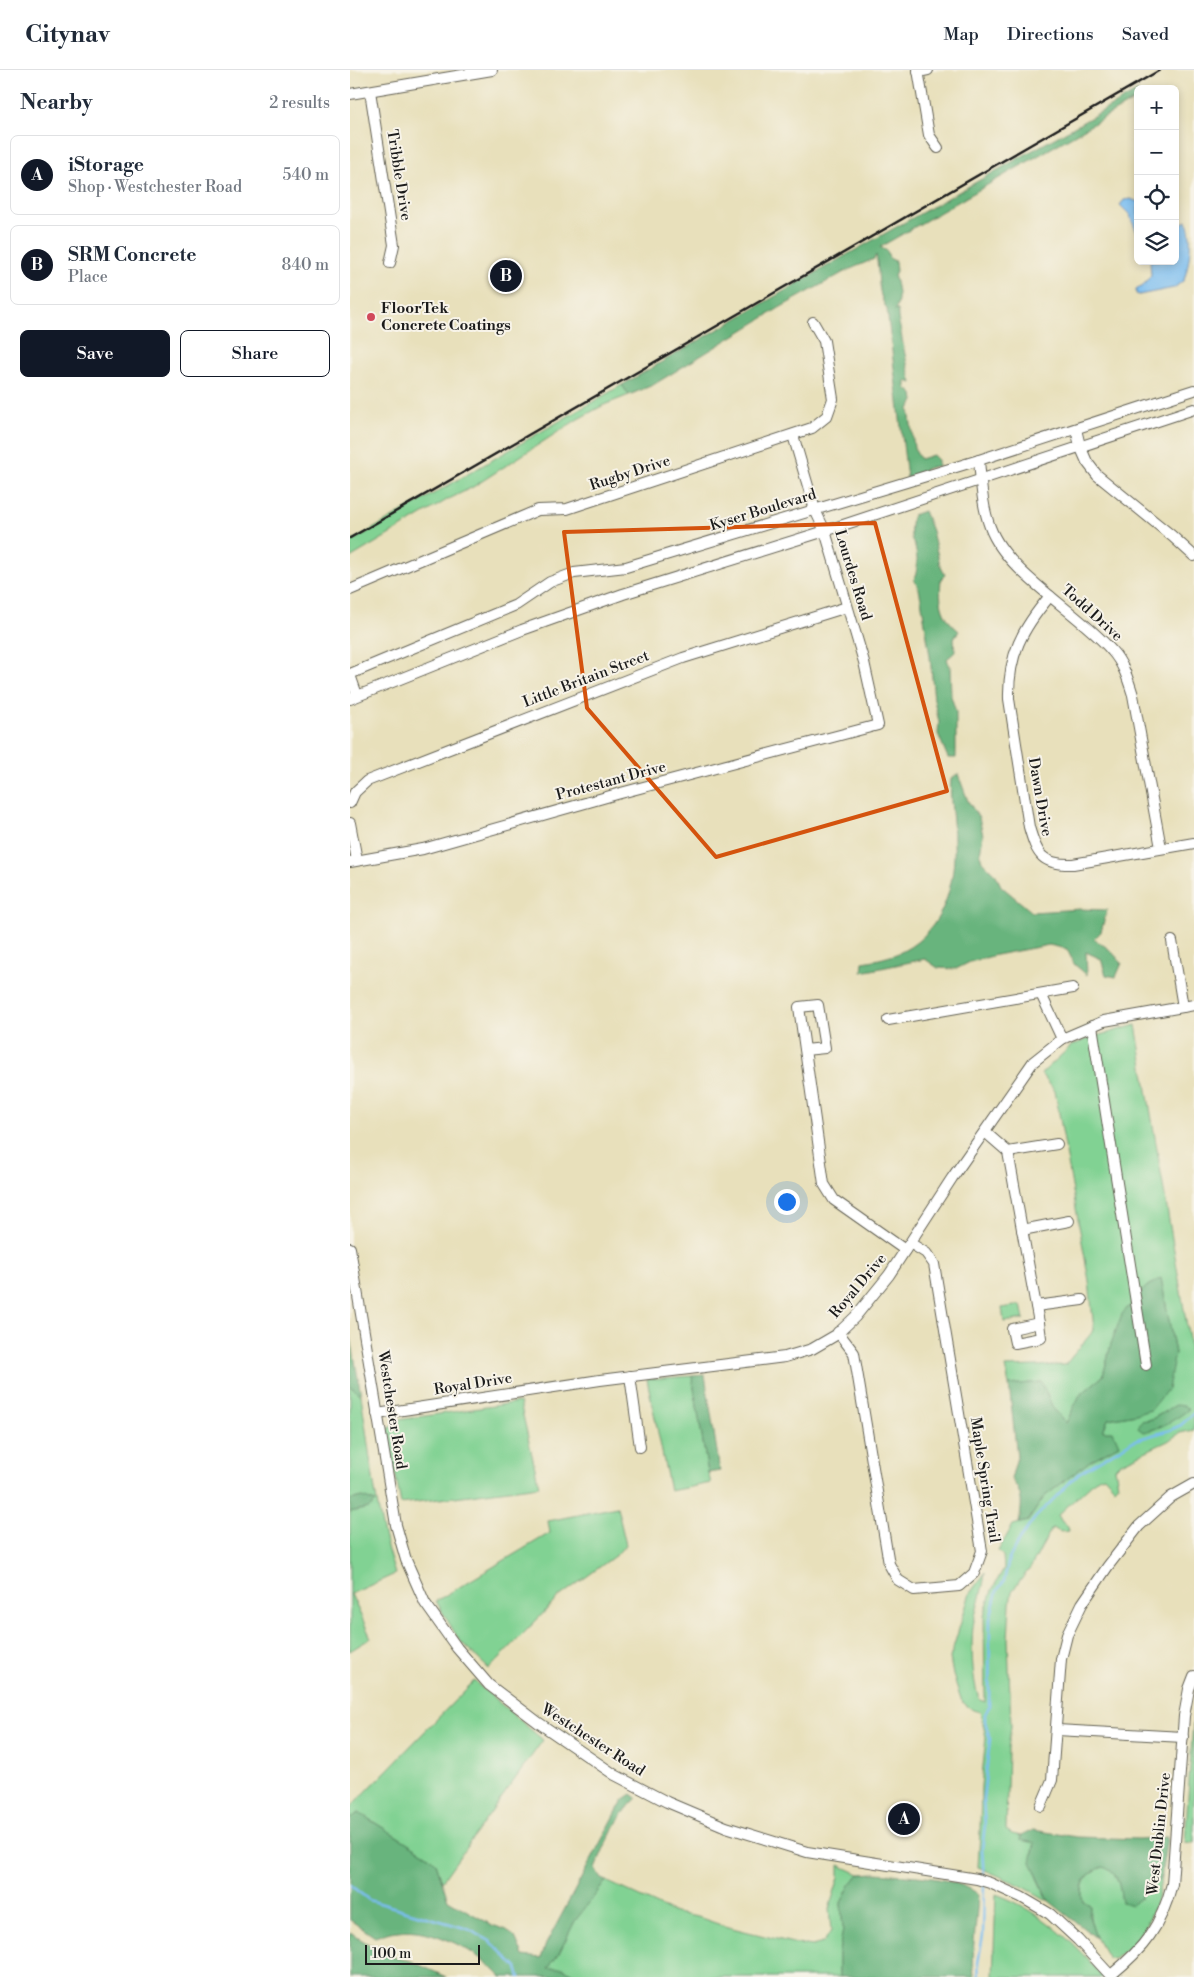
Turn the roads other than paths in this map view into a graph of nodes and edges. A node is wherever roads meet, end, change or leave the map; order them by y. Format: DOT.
graph roads {
  1 [pos="492,70"];
  2 [pos="921,71"];
  3 [pos="456,73"];
  4 [pos="370,91"];
  5 [pos="350,94"];
  6 [pos="938,148"];
  7 [pos="390,263"];
  8 [pos="813,322"];
  9 [pos="1194,390"];
  10 [pos="1194,409"];
  11 [pos="1076,429"];
  12 [pos="793,435"];
  13 [pos="1080,446"];
  14 [pos="979,460"];
  15 [pos="981,478"];
  16 [pos="815,510"];
  17 [pos="825,532"];
  18 [pos="1194,556"];
  19 [pos="350,590"];
  20 [pos="1050,596"];
  21 [pos="847,607"];
  22 [pos="350,675"];
  23 [pos="354,697"];
  24 [pos="878,725"];
  25 [pos="350,803"];
  26 [pos="350,823"];
  27 [pos="1194,842"];
  28 [pos="1161,848"];
  29 [pos="353,861"];
  30 [pos="1172,941"];
  31 [pos="1073,988"];
  32 [pos="1041,994"];
  33 [pos="1194,1005"];
  34 [pos="1183,1007"];
  35 [pos="888,1020"];
  36 [pos="1092,1026"];
  37 [pos="1062,1039"];
  38 [pos="805,1050"];
  39 [pos="985,1132"];
  40 [pos="1057,1144"];
  41 [pos="1008,1152"];
  42 [pos="1069,1221"];
  43 [pos="1022,1230"];
  44 [pos="908,1246"];
  45 [pos="350,1248"];
  46 [pos="1082,1300"];
  47 [pos="1036,1306"];
  48 [pos="1039,1324"];
  49 [pos="838,1332"];
  50 [pos="1146,1365"];
  51 [pos="630,1376"];
  52 [pos="377,1414"];
  53 [pos="640,1447"];
  54 [pos="1194,1484"];
  55 [pos="1194,1676"];
  56 [pos="1057,1730"];
  57 [pos="1183,1737"];
  58 [pos="1041,1806"];
  59 [pos="1112,1976"];
  1 -- 3 [label="street"];
  2 -- 6 [label="street"];
  3 -- 4 [label="street"];
  4 -- 5 [label="street"];
  4 -- 7 [label="street, Tribble Drive"];
  8 -- 12 [label="street, Rugby Drive"];
  9 -- 11 [label="street, Kyser Boulevard"];
  10 -- 13 [label="street"];
  11 -- 13 [label="street"];
  11 -- 14 [label="street, Kyser Boulevard"];
  12 -- 16 [label="street, Lourdes Road"];
  12 -- 19 [label="street, Rugby Drive"];
  13 -- 15 [label="street"];
  13 -- 18 [label="street"];
  14 -- 15 [label="street, Todd Drive"];
  14 -- 16 [label="street, Kyser Boulevard"];
  15 -- 17 [label="street"];
  15 -- 20 [label="street, Todd Drive"];
  16 -- 17 [label="street, Lourdes Road"];
  16 -- 22 [label="street, Kyser Boulevard"];
  17 -- 21 [label="street, Lourdes Road"];
  17 -- 23 [label="street"];
  20 -- 28 [label="street, Todd Drive"];
  20 -- 28 [label="street, Dawn Drive"];
  21 -- 24 [label="street, Lourdes Road"];
  21 -- 25 [label="street, Little Britain Street"];
  22 -- 23 [label="street"];
  24 -- 29 [label="street, Protestant Drive"];
  26 -- 29 [label="street"];
  27 -- 28 [label="street, Dawn Drive"];
  30 -- 34 [label="street"];
  31 -- 32 [label="street"];
  32 -- 35 [label="street"];
  32 -- 37 [label="street"];
  33 -- 34 [label="street, Royal Drive"];
  34 -- 36 [label="street, Royal Drive"];
  36 -- 37 [label="street, Royal Drive"];
  36 -- 50 [label="street"];
  37 -- 39 [label="street, Royal Drive"];
  38 -- 44 [label="street, Maple Spring Trail"];
  39 -- 41 [label="street"];
  39 -- 44 [label="street, Royal Drive"];
  40 -- 41 [label="street"];
  41 -- 43 [label="street"];
  42 -- 43 [label="street"];
  43 -- 47 [label="street"];
  44 -- 49 [label="street, Royal Drive"];
  44 -- 49 [label="street, Maple Spring Trail"];
  45 -- 52 [label="street, Westchester Road"];
  46 -- 47 [label="street"];
  47 -- 48 [label="street"];
  49 -- 51 [label="street, Royal Drive"];
  51 -- 52 [label="street, Royal Drive"];
  51 -- 53 [label="street"];
  52 -- 59 [label="street, Westchester Road"];
  54 -- 56 [label="street"];
  55 -- 57 [label="street, West Dublin Drive"];
  56 -- 57 [label="street"];
  56 -- 58 [label="street"];
  57 -- 59 [label="street, West Dublin Drive"];
}
